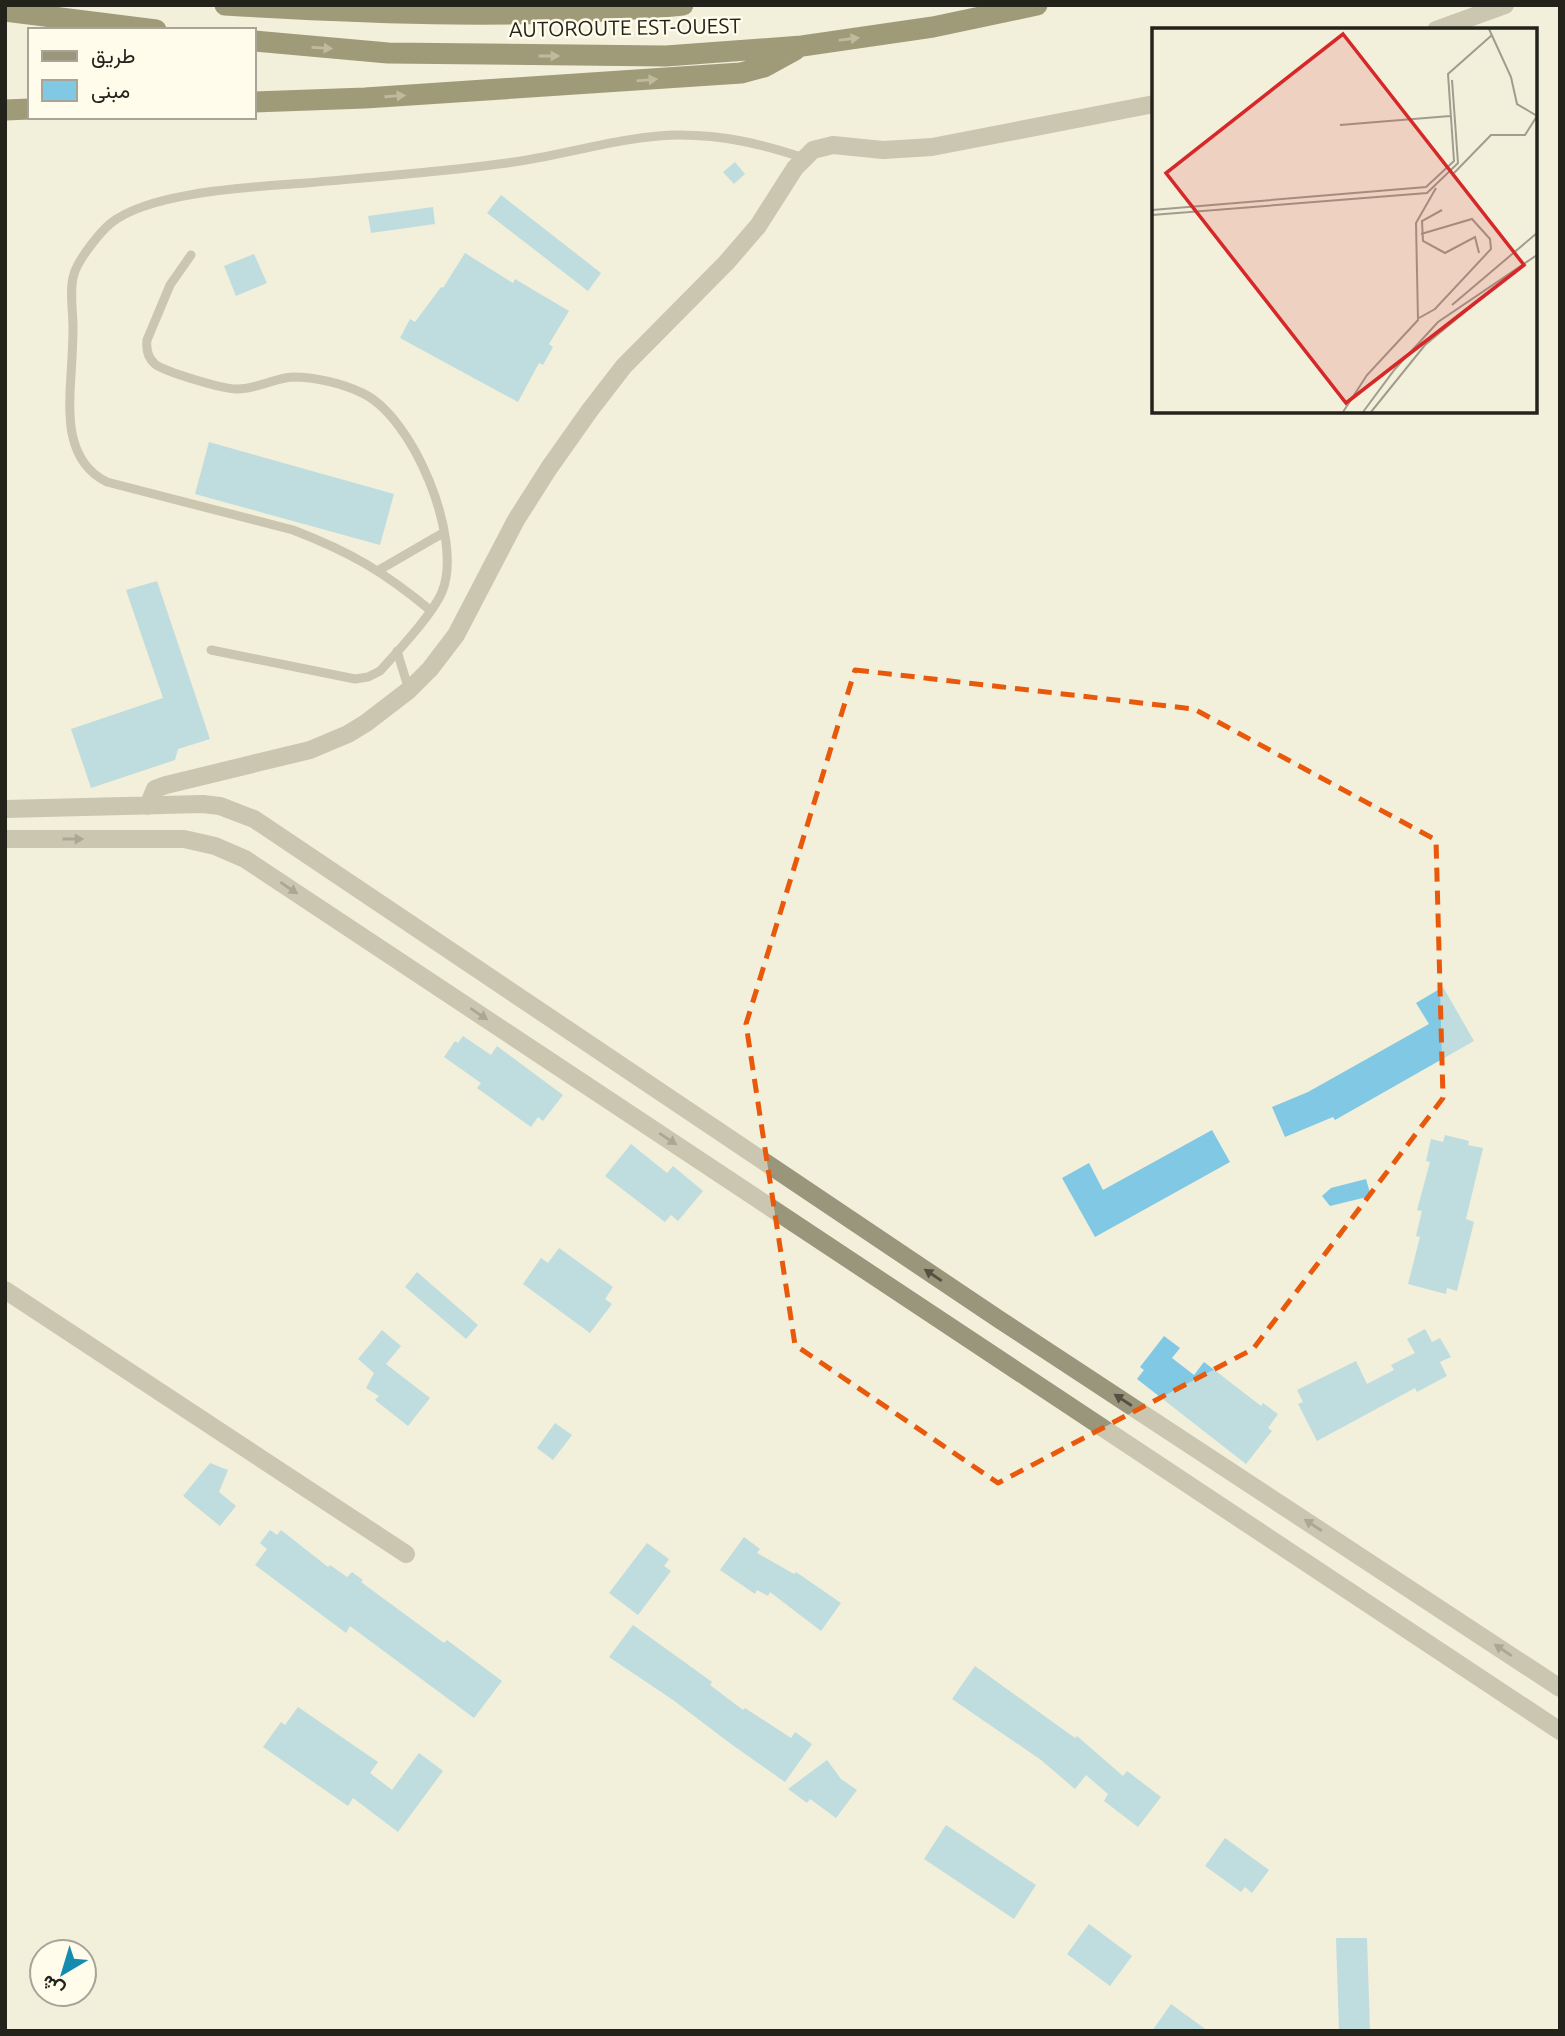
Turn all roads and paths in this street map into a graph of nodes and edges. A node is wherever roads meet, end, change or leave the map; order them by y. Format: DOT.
graph roads {
  1 [pos="225,5"];
  2 [pos="683,5"];
  3 [pos="1037,5"];
  4 [pos="1505,5"];
  5 [pos="5,11"];
  6 [pos="140,28"];
  7 [pos="1442,28"];
  8 [pos="256,41"];
  9 [pos="802,46"];
  10 [pos="256,102"];
  11 [pos="1152,104"];
  12 [pos="28,109"];
  13 [pos="5,110"];
  14 [pos="804,158"];
  15 [pos="191,255"];
  16 [pos="443,533"];
  17 [pos="379,570"];
  18 [pos="430,610"];
  19 [pos="211,650"];
  20 [pos="397,651"];
  21 [pos="409,690"];
  22 [pos="148,806"];
  23 [pos="5,809"];
  24 [pos="5,839"];
  25 [pos="5,1290"];
  26 [pos="406,1554"];
  27 [pos="1560,1688"];
  28 [pos="1560,1731"];
  1 -- 2 [label="highway, AUTOROUTE EST-OUEST"];
  9 -- 3 [label="highway, AUTOROUTE EST-OUEST, one-way"];
  4 -- 7 [label="street"];
  5 -- 6 [label="highway"];
  8 -- 9 [label="highway, AUTOROUTE EST-OUEST, one-way"];
  10 -- 9 [label="highway, one-way"];
  11 -- 14 [label="street"];
  12 -- 13 [label="highway"];
  14 -- 17 [label="lane"];
  14 -- 21 [label="street"];
  15 -- 16 [label="lane"];
  16 -- 17 [label="lane"];
  16 -- 18 [label="lane"];
  17 -- 18 [label="lane"];
  18 -- 20 [label="lane"];
  19 -- 20 [label="lane"];
  20 -- 21 [label="lane"];
  21 -- 22 [label="street"];
  22 -- 23 [label="street"];
  27 -- 22 [label="street, one-way"];
  24 -- 28 [label="street, one-way"];
  25 -- 26 [label="street"];
}
